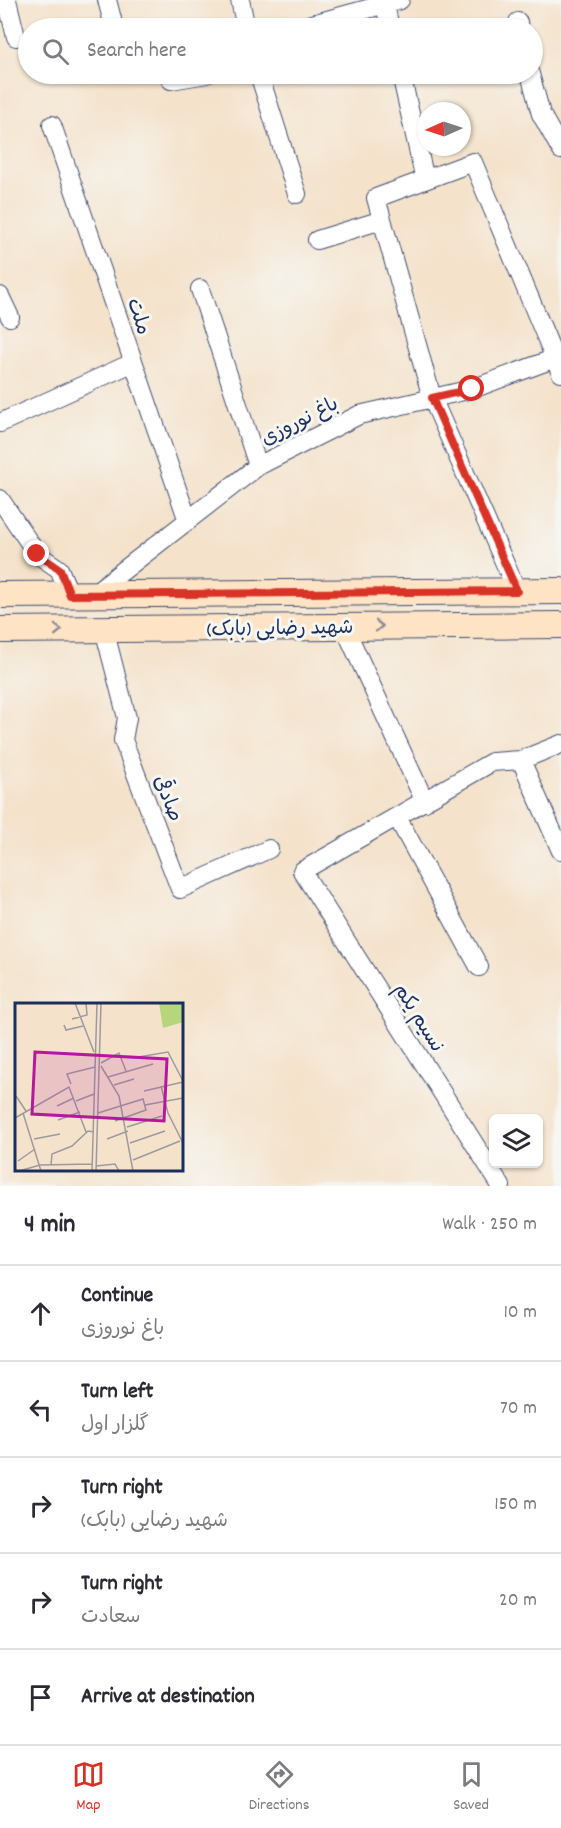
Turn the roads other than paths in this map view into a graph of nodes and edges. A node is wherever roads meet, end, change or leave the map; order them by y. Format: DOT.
graph roads {
  1 [pos="7,0"];
  2 [pos="107,0"];
  3 [pos="240,0"];
  4 [pos="389,1"];
  5 [pos="112,18"];
  6 [pos="244,18"];
  7 [pos="332,18"];
  8 [pos="390,18"];
  9 [pos="16,37"];
  10 [pos="262,84"];
  11 [pos="403,84"];
  12 [pos="534,84"];
  13 [pos="52,125"];
  14 [pos="561,150"];
  15 [pos="425,180"];
  16 [pos="297,194"];
  17 [pos="382,220"];
  18 [pos="317,240"];
  19 [pos="200,289"];
  20 [pos="0,296"];
  21 [pos="10,316"];
  22 [pos="559,362"];
  23 [pos="132,363"];
  24 [pos="432,398"];
  25 [pos="0,423"];
  26 [pos="258,466"];
  27 [pos="0,499"];
  28 [pos="188,521"];
  29 [pos="517,591"];
  30 [pos="561,591"];
  31 [pos="82,595"];
  32 [pos="0,596"];
  33 [pos="561,625"];
  34 [pos="344,626"];
  35 [pos="104,629"];
  36 [pos="4,632"];
  37 [pos="561,744"];
  38 [pos="521,760"];
  39 [pos="425,802"];
  40 [pos="397,817"];
  41 [pos="269,849"];
  42 [pos="561,851"];
  43 [pos="479,967"];
  44 [pos="501,1186"];
  1 -- 9 [label="street"];
  2 -- 5 [label="street"];
  3 -- 6 [label="street"];
  4 -- 7 [label="street"];
  4 -- 8 [label="street"];
  10 -- 16 [label="street"];
  11 -- 15 [label="street"];
  12 -- 14 [label="street"];
  13 -- 23 [label="street, ملت"];
  15 -- 17 [label="street"];
  15 -- 22 [label="street"];
  17 -- 18 [label="street"];
  17 -- 24 [label="street"];
  19 -- 26 [label="street"];
  20 -- 21 [label="street"];
  22 -- 24 [label="street, باغ نوروزی"];
  23 -- 25 [label="street"];
  23 -- 28 [label="street, ملت"];
  24 -- 26 [label="street, باغ نوروزی"];
  24 -- 29 [label="street"];
  26 -- 28 [label="street, باغ نوروزی"];
  27 -- 31 [label="street"];
  28 -- 31 [label="street, باغ نوروزی"];
  29 -- 30 [label="main road, شهید رضایی (بابک)"];
  29 -- 31 [label="main road, شهید رضایی (بابک)"];
  31 -- 32 [label="main road, شهید رضایی (بابک)"];
  34 -- 33 [label="main road, شهید رضایی (بابک), one-way"];
  34 -- 35 [label="main road, شهید رضایی (بابک)"];
  34 -- 39 [label="street"];
  36 -- 35 [label="main road, شهید رضایی (بابک), one-way"];
  35 -- 41 [label="street, صادقی"];
  37 -- 38 [label="street"];
  38 -- 39 [label="street"];
  38 -- 42 [label="street"];
  39 -- 40 [label="street"];
  40 -- 43 [label="street"];
  40 -- 44 [label="street, نسیم یکم"];
}
